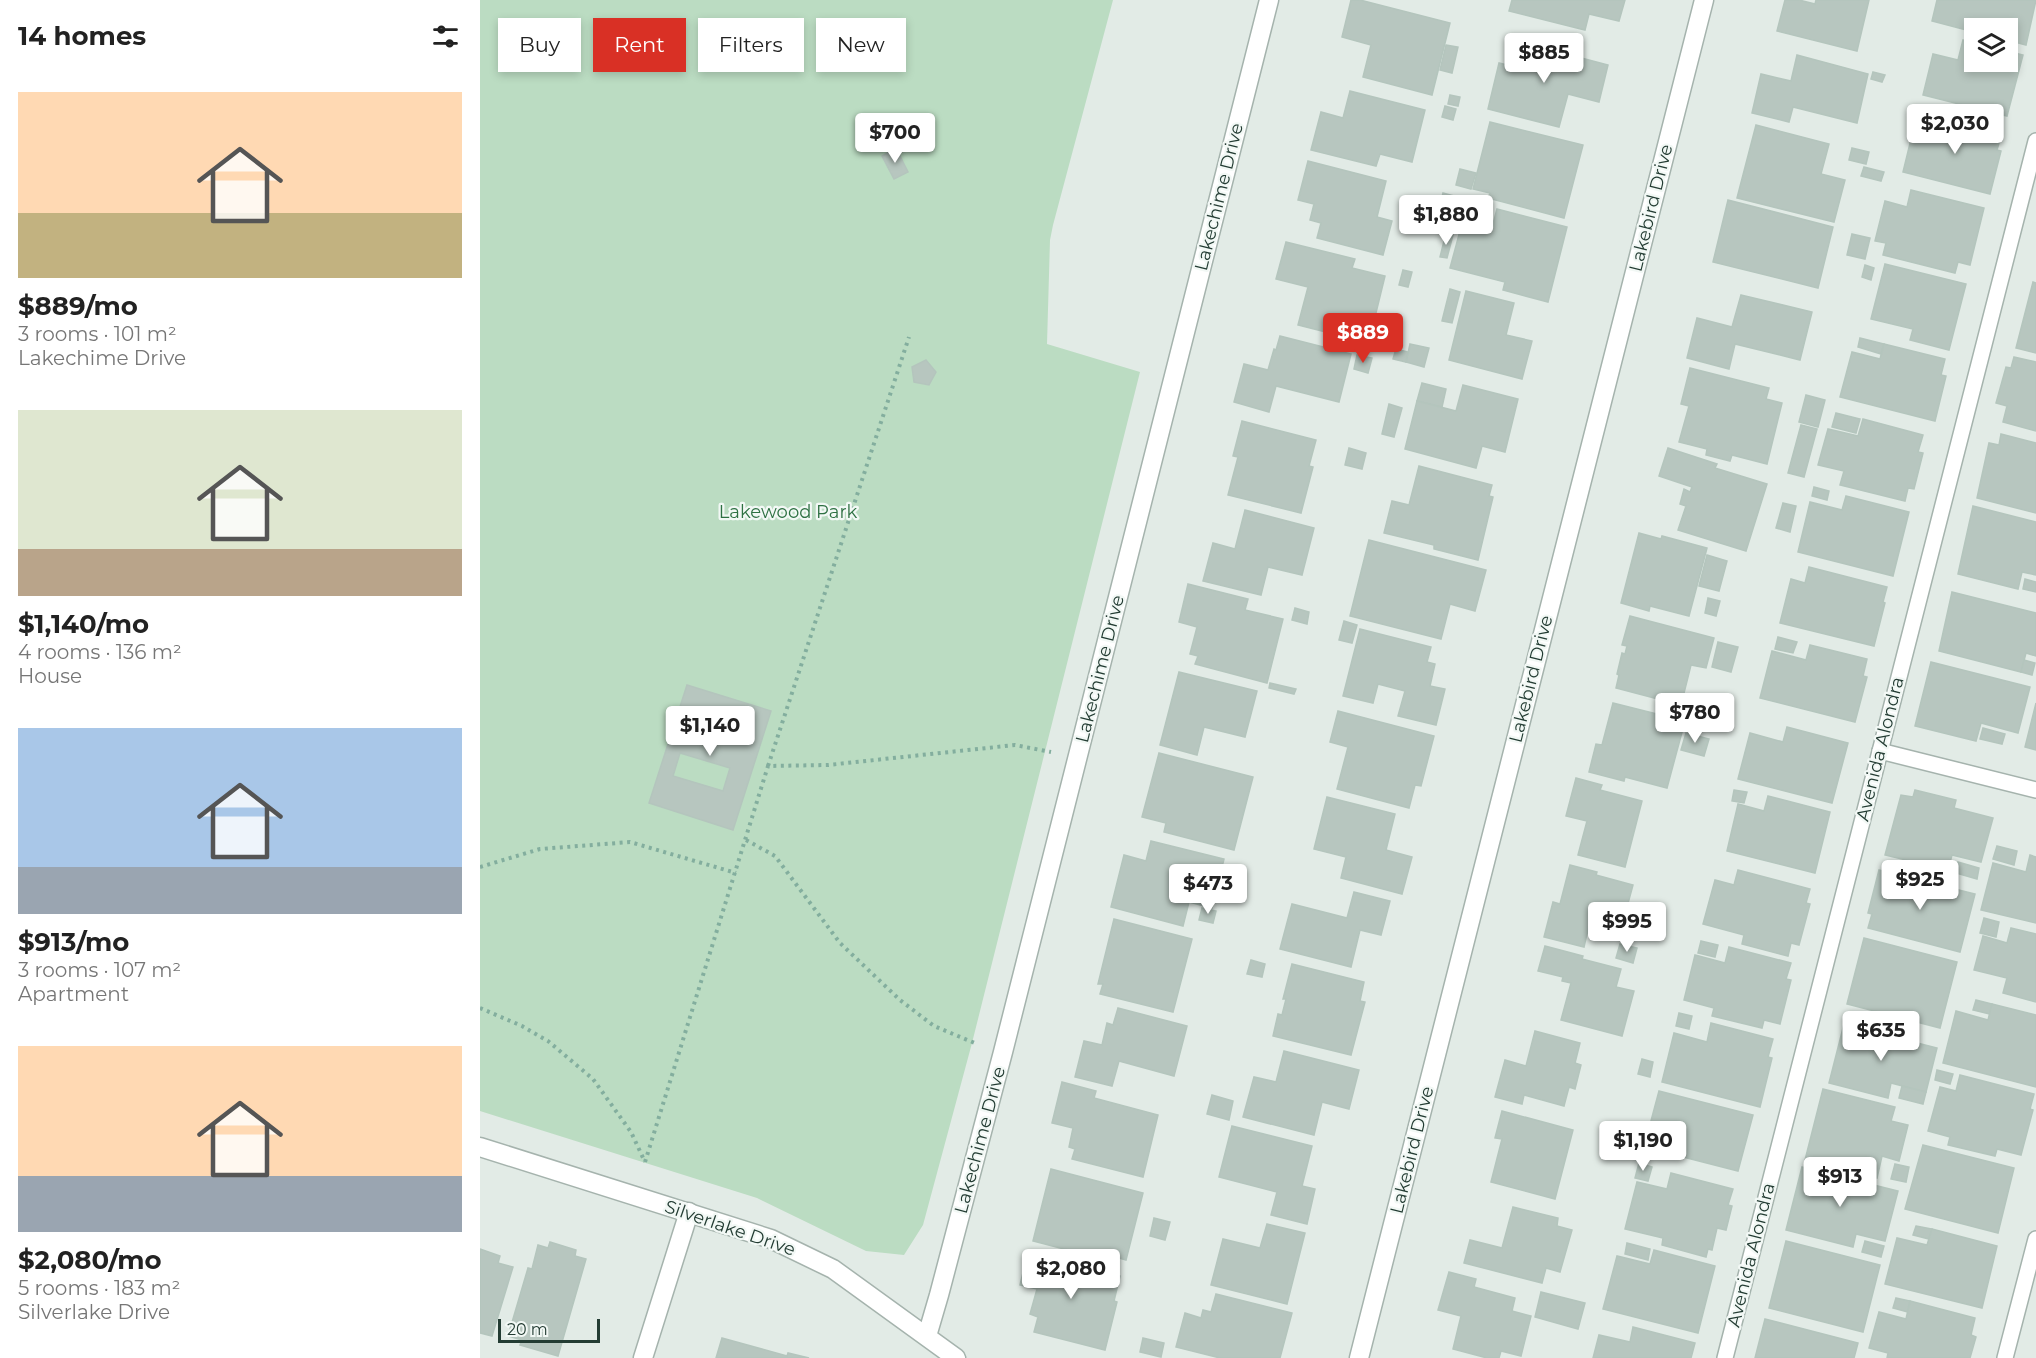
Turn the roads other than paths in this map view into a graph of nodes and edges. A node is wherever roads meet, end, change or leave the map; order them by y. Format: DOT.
graph roads {
  1 [pos="1269,0"];
  2 [pos="1704,0"];
  3 [pos="2036,141"];
  4 [pos="1880,751"];
  5 [pos="2036,790"];
  6 [pos="480,1147"];
  7 [pos="689,1212"];
  8 [pos="2036,1239"];
  9 [pos="927,1336"];
  10 [pos="643,1358"];
  11 [pos="956,1358"];
  12 [pos="1359,1358"];
  13 [pos="1725,1358"];
  14 [pos="2006,1358"];
  1 -- 9 [label="street, Lakechime Drive"];
  2 -- 12 [label="street, Lakebird Drive"];
  3 -- 4 [label="lane, Avenida Alondra"];
  4 -- 5 [label="lane"];
  4 -- 13 [label="lane, Avenida Alondra"];
  6 -- 7 [label="street, Silverlake Drive"];
  7 -- 9 [label="street, Silverlake Drive"];
  7 -- 10 [label="street"];
  8 -- 14 [label="lane"];
  9 -- 11 [label="street, Silverlake Drive"];
}
